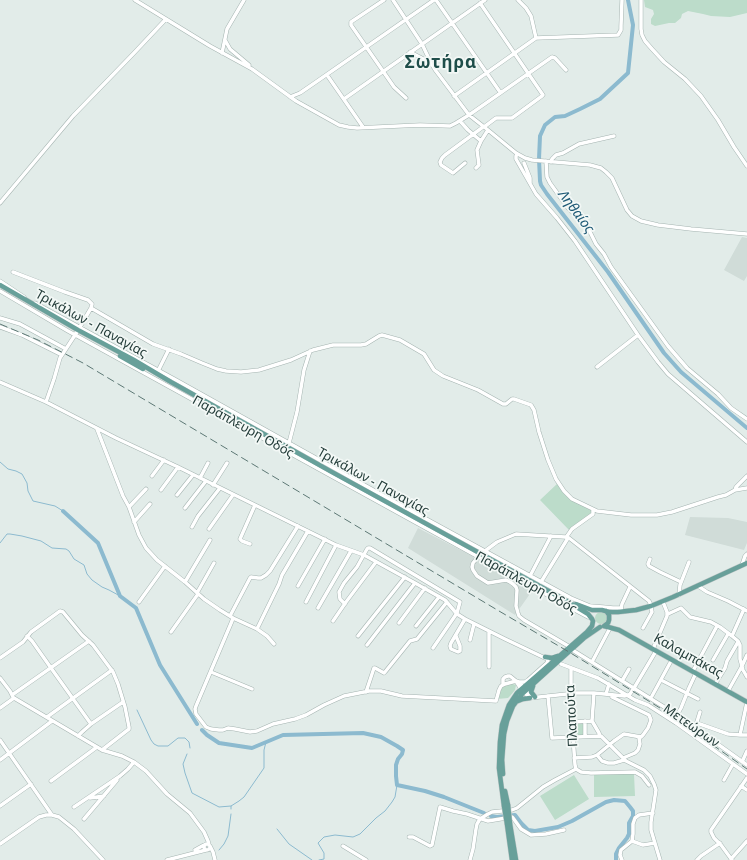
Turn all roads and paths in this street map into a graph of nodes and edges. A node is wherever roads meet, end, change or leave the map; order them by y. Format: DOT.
graph roads {
  1 [pos="135,0"];
  2 [pos="244,0"];
  3 [pos="384,0"];
  4 [pos="393,0"];
  5 [pos="435,0"];
  6 [pos="485,0"];
  7 [pos="518,0"];
  8 [pos="622,0"];
  9 [pos="641,0"];
  10 [pos="480,3"];
  11 [pos="166,19"];
  12 [pos="406,20"];
  13 [pos="452,23"];
  14 [pos="536,38"];
  15 [pos="225,39"];
  16 [pos="422,44"];
  17 [pos="366,47"];
  18 [pos="410,52"];
  19 [pos="222,53"];
  20 [pos="515,53"];
  21 [pos="431,64"];
  22 [pos="252,69"];
  23 [pos="566,70"];
  24 [pos="382,72"];
  25 [pos="486,73"];
  26 [pos="528,73"];
  27 [pos="327,75"];
  28 [pos="500,92"];
  29 [pos="300,93"];
  30 [pos="454,96"];
  31 [pos="290,97"];
  32 [pos="406,98"];
  33 [pos="344,99"];
  34 [pos="296,101"];
  35 [pos="469,116"];
  36 [pos="460,121"];
  37 [pos="362,127"];
  38 [pos="485,128"];
  39 [pos="473,134"];
  40 [pos="614,136"];
  41 [pos="481,141"];
  42 [pos="517,154"];
  43 [pos="526,158"];
  44 [pos="546,161"];
  45 [pos="551,162"];
  46 [pos="464,163"];
  47 [pos="524,163"];
  48 [pos="521,166"];
  49 [pos="747,166"];
  50 [pos="476,168"];
  51 [pos="530,183"];
  52 [pos="0,203"];
  53 [pos="747,234"];
  54 [pos="13,272"];
  55 [pos="0,281"];
  56 [pos="0,286"];
  57 [pos="0,291"];
  58 [pos="91,308"];
  59 [pos="0,318"];
  60 [pos="0,327"];
  61 [pos="77,331"];
  62 [pos="638,335"];
  63 [pos="66,349"];
  64 [pos="169,350"];
  65 [pos="310,351"];
  66 [pos="62,355"];
  67 [pos="597,367"];
  68 [pos="158,371"];
  69 [pos="0,382"];
  70 [pos="46,402"];
  71 [pos="747,419"];
  72 [pos="97,429"];
  73 [pos="264,436"];
  74 [pos="747,442"];
  75 [pos="286,446"];
  76 [pos="164,460"];
  77 [pos="208,463"];
  78 [pos="227,463"];
  79 [pos="178,467"];
  80 [pos="193,475"];
  81 [pos="152,476"];
  82 [pos="747,476"];
  83 [pos="200,478"];
  84 [pos="206,481"];
  85 [pos="213,485"];
  86 [pos="220,488"];
  87 [pos="747,488"];
  88 [pos="146,489"];
  89 [pos="161,490"];
  90 [pos="735,490"];
  91 [pos="177,494"];
  92 [pos="233,494"];
  93 [pos="150,504"];
  94 [pos="393,504"];
  95 [pos="255,505"];
  96 [pos="129,507"];
  97 [pos="185,508"];
  98 [pos="594,512"];
  99 [pos="134,522"];
  100 [pos="298,526"];
  101 [pos="192,527"];
  102 [pos="209,529"];
  103 [pos="308,531"];
  104 [pos="551,536"];
  105 [pos="568,537"];
  106 [pos="325,539"];
  107 [pos="210,540"];
  108 [pos="250,544"];
  109 [pos="336,545"];
  110 [pos="351,550"];
  111 [pos="485,552"];
  112 [pos="747,554"];
  113 [pos="364,555"];
  114 [pos="478,557"];
  115 [pos="650,559"];
  116 [pos="376,562"];
  117 [pos="689,562"];
  118 [pos="214,563"];
  119 [pos="745,565"];
  120 [pos="165,566"];
  121 [pos="410,572"];
  122 [pos="530,576"];
  123 [pos="406,578"];
  124 [pos="185,582"];
  125 [pos="541,582"];
  126 [pos="681,582"];
  127 [pos="415,583"];
  128 [pos="298,586"];
  129 [pos="698,586"];
  130 [pos="630,587"];
  131 [pos="425,588"];
  132 [pos="198,594"];
  133 [pos="679,595"];
  134 [pos="439,596"];
  135 [pos="565,600"];
  136 [pos="139,602"];
  137 [pos="306,602"];
  138 [pos="447,602"];
  139 [pos="663,602"];
  140 [pos="345,604"];
  141 [pos="583,606"];
  142 [pos="649,606"];
  143 [pos="318,608"];
  144 [pos="597,610"];
  145 [pos="745,610"];
  146 [pos="606,611"];
  147 [pos="620,611"];
  148 [pos="456,613"];
  149 [pos="668,614"];
  150 [pos="232,617"];
  151 [pos="465,619"];
  152 [pos="592,619"];
  153 [pos="609,619"];
  154 [pos="333,621"];
  155 [pos="399,623"];
  156 [pos="474,624"];
  157 [pos="416,626"];
  158 [pos="602,626"];
  159 [pos="717,626"];
  160 [pos="610,628"];
  161 [pos="643,628"];
  162 [pos="257,629"];
  163 [pos="619,630"];
  164 [pos="171,632"];
  165 [pos="489,632"];
  166 [pos="730,635"];
  167 [pos="27,636"];
  168 [pos="358,636"];
  169 [pos="456,636"];
  170 [pos="470,640"];
  171 [pos="88,641"];
  172 [pos="738,642"];
  173 [pos="274,644"];
  174 [pos="367,645"];
  175 [pos="570,647"];
  176 [pos="433,648"];
  177 [pos="655,650"];
  178 [pos="574,651"];
  179 [pos="562,654"];
  180 [pos="747,655"];
  181 [pos="545,657"];
  182 [pos="0,658"];
  183 [pos="713,660"];
  184 [pos="592,662"];
  185 [pos="670,663"];
  186 [pos="561,664"];
  187 [pos="742,666"];
  188 [pos="489,667"];
  189 [pos="51,668"];
  190 [pos="571,668"];
  191 [pos="629,669"];
  192 [pos="112,670"];
  193 [pos="211,672"];
  194 [pos="695,672"];
  195 [pos="747,677"];
  196 [pos="0,678"];
  197 [pos="661,680"];
  198 [pos="622,681"];
  199 [pos="503,684"];
  200 [pos="534,684"];
  201 [pos="609,684"];
  202 [pos="716,684"];
  203 [pos="521,688"];
  204 [pos="634,688"];
  205 [pos="252,689"];
  206 [pos="728,691"];
  207 [pos="366,692"];
  208 [pos="570,693"];
  209 [pos="594,693"];
  210 [pos="687,693"];
  211 [pos="606,694"];
  212 [pos="613,695"];
  213 [pos="628,695"];
  214 [pos="548,696"];
  215 [pos="652,696"];
  216 [pos="12,697"];
  217 [pos="534,697"];
  218 [pos="73,698"];
  219 [pos="698,699"];
  220 [pos="635,700"];
  221 [pos="124,702"];
  222 [pos="516,702"];
  223 [pos="747,702"];
  224 [pos="633,707"];
  225 [pos="0,708"];
  226 [pos="657,711"];
  227 [pos="700,712"];
  228 [pos="677,715"];
  229 [pos="47,717"];
  230 [pos="651,718"];
  231 [pos="52,721"];
  232 [pos="584,721"];
  233 [pos="592,721"];
  234 [pos="572,722"];
  235 [pos="697,723"];
  236 [pos="91,724"];
  237 [pos="694,728"];
  238 [pos="740,735"];
  239 [pos="747,735"];
  240 [pos="78,736"];
  241 [pos="585,736"];
  242 [pos="600,736"];
  243 [pos="573,737"];
  244 [pos="639,738"];
  245 [pos="0,740"];
  246 [pos="609,745"];
  247 [pos="97,747"];
  248 [pos="102,750"];
  249 [pos="747,751"];
  250 [pos="10,754"];
  251 [pos="597,755"];
  252 [pos="574,758"];
  253 [pos="624,759"];
  254 [pos="0,760"];
  255 [pos="134,762"];
  256 [pos="742,762"];
  257 [pos="733,764"];
  258 [pos="747,765"];
  259 [pos="576,767"];
  260 [pos="747,774"];
  261 [pos="120,776"];
  262 [pos="747,778"];
  263 [pos="724,780"];
  264 [pos="51,781"];
  265 [pos="31,784"];
  266 [pos="649,785"];
  267 [pos="742,786"];
  268 [pos="747,790"];
  269 [pos="104,796"];
  270 [pos="89,798"];
  271 [pos="0,806"];
  272 [pos="506,806"];
  273 [pos="74,807"];
  274 [pos="653,813"];
  275 [pos="52,815"];
  276 [pos="482,818"];
  277 [pos="84,819"];
  278 [pos="509,824"];
  279 [pos="564,830"];
  280 [pos="409,837"];
  281 [pos="632,841"];
  282 [pos="747,841"];
  283 [pos="0,843"];
  284 [pos="655,843"];
  285 [pos="720,843"];
  286 [pos="343,846"];
  287 [pos="207,847"];
  288 [pos="214,858"];
  289 [pos="731,859"];
  290 [pos="103,860"];
  291 [pos="167,860"];
  292 [pos="366,860"];
  293 [pos="470,860"];
  294 [pos="512,860"];
  295 [pos="516,860"];
  296 [pos="622,860"];
  297 [pos="660,860"];
  298 [pos="698,860"];
  1 -- 11 [label="street"];
  2 -- 15 [label="street"];
  3 -- 17 [label="street"];
  4 -- 12 [label="street"];
  5 -- 12 [label="street"];
  5 -- 13 [label="street"];
  6 -- 10 [label="street"];
  7 -- 14 [label="street"];
  8 -- 14 [label="street"];
  9 -- 49 [label="street"];
  10 -- 13 [label="street"];
  10 -- 20 [label="street"];
  11 -- 19 [label="street"];
  11 -- 52 [label="street"];
  12 -- 16 [label="street"];
  12 -- 17 [label="street"];
  13 -- 16 [label="street"];
  13 -- 25 [label="street"];
  14 -- 20 [label="street"];
  15 -- 19 [label="street"];
  15 -- 22 [label="street"];
  16 -- 18 [label="street"];
  16 -- 21 [label="street"];
  17 -- 24 [label="street"];
  17 -- 27 [label="street"];
  18 -- 21 [label="street"];
  18 -- 24 [label="street"];
  19 -- 22 [label="street"];
  20 -- 25 [label="street"];
  20 -- 26 [label="street"];
  21 -- 30 [label="street"];
  22 -- 31 [label="street"];
  23 -- 26 [label="street"];
  24 -- 32 [label="street"];
  24 -- 33 [label="street"];
  25 -- 28 [label="street"];
  25 -- 30 [label="street"];
  26 -- 28 [label="street"];
  26 -- 38 [label="street"];
  27 -- 29 [label="street"];
  27 -- 33 [label="street"];
  28 -- 35 [label="street"];
  29 -- 31 [label="street"];
  29 -- 34 [label="street"];
  30 -- 35 [label="street"];
  31 -- 34 [label="street"];
  33 -- 37 [label="street"];
  34 -- 37 [label="street"];
  35 -- 36 [label="street"];
  35 -- 38 [label="street"];
  36 -- 37 [label="street"];
  36 -- 39 [label="street"];
  38 -- 39 [label="street"];
  38 -- 41 [label="street"];
  38 -- 42 [label="street"];
  39 -- 41 [label="street"];
  39 -- 46 [label="street"];
  40 -- 45 [label="street"];
  41 -- 50 [label="street"];
  42 -- 43 [label="street"];
  42 -- 48 [label="street"];
  43 -- 44 [label="street"];
  43 -- 47 [label="street"];
  44 -- 45 [label="street"];
  44 -- 71 [label="street"];
  45 -- 53 [label="street"];
  47 -- 48 [label="street"];
  47 -- 51 [label="street"];
  48 -- 51 [label="street"];
  51 -- 62 [label="street"];
  54 -- 58 [label="street"];
  55 -- 61 [label="street, Παράπλευρη Οδός"];
  56 -- 61 [label="main road, Τρικάλων - Παναγίας"];
  57 -- 61 [label="street, Παράπλευρη Οδός"];
  58 -- 61 [label="street"];
  58 -- 64 [label="street"];
  59 -- 63 [label="street"];
  60 -- 66 [label="street"];
  61 -- 63 [label="street"];
  61 -- 68 [label="street, Παράπλευρη Οδός"];
  61 -- 73 [label="street, Παράπλευρη Οδός"];
  61 -- 73 [label="main road, Τρικάλων - Παναγίας"];
  62 -- 67 [label="street"];
  62 -- 74 [label="street"];
  63 -- 66 [label="street"];
  64 -- 65 [label="street"];
  64 -- 68 [label="street"];
  65 -- 75 [label="street"];
  65 -- 98 [label="street"];
  66 -- 70 [label="street"];
  68 -- 75 [label="street, Παράπλευρη Οδός"];
  69 -- 70 [label="street"];
  70 -- 72 [label="street"];
  72 -- 76 [label="street"];
  72 -- 96 [label="street"];
  73 -- 75 [label="main road, Τρικάλων - Παναγίας"];
  75 -- 94 [label="main road, Τρικάλων - Παναγίας"];
  75 -- 114 [label="street, Παράπλευρη Οδός"];
  76 -- 79 [label="street"];
  76 -- 81 [label="street"];
  77 -- 83 [label="street"];
  78 -- 85 [label="street"];
  79 -- 80 [label="street"];
  79 -- 89 [label="street"];
  80 -- 83 [label="street"];
  80 -- 91 [label="street"];
  82 -- 90 [label="street"];
  83 -- 84 [label="street"];
  84 -- 85 [label="street"];
  84 -- 97 [label="street"];
  85 -- 86 [label="street"];
  86 -- 92 [label="street"];
  86 -- 101 [label="street"];
  87 -- 90 [label="street"];
  88 -- 96 [label="street"];
  90 -- 98 [label="street"];
  92 -- 95 [label="street"];
  92 -- 102 [label="street"];
  93 -- 99 [label="street"];
  94 -- 111 [label="street, Παράπλευρη Οδός"];
  94 -- 135 [label="main road, Τρικάλων - Παναγίας"];
  95 -- 100 [label="street"];
  95 -- 108 [label="street"];
  96 -- 99 [label="street"];
  98 -- 105 [label="street"];
  99 -- 120 [label="street"];
  100 -- 103 [label="street"];
  100 -- 150 [label="street"];
  103 -- 106 [label="street"];
  103 -- 162 [label="street"];
  104 -- 105 [label="street"];
  104 -- 111 [label="street"];
  104 -- 122 [label="street"];
  105 -- 125 [label="street"];
  105 -- 130 [label="street"];
  106 -- 109 [label="street"];
  106 -- 128 [label="street"];
  107 -- 124 [label="street"];
  109 -- 110 [label="street"];
  109 -- 137 [label="street"];
  110 -- 113 [label="street"];
  110 -- 143 [label="street"];
  111 -- 122 [label="street, Παράπλευρη Οδός"];
  112 -- 119 [label="street"];
  113 -- 116 [label="street"];
  113 -- 121 [label="street"];
  113 -- 140 [label="street"];
  114 -- 152 [label="street, Παράπλευρη Οδός"];
  114 -- 175 [label="street"];
  115 -- 126 [label="street"];
  116 -- 123 [label="street"];
  116 -- 140 [label="street"];
  117 -- 126 [label="street"];
  118 -- 132 [label="street"];
  119 -- 129 [label="main road"];
  120 -- 124 [label="street"];
  120 -- 136 [label="street"];
  121 -- 123 [label="street"];
  121 -- 148 [label="street"];
  122 -- 125 [label="street, Παράπλευρη Οδός"];
  123 -- 127 [label="street"];
  123 -- 168 [label="street"];
  124 -- 132 [label="street"];
  125 -- 141 [label="street, Παράπλευρη Οδός"];
  126 -- 133 [label="street"];
  127 -- 131 [label="street"];
  127 -- 174 [label="street"];
  129 -- 133 [label="main road"];
  129 -- 145 [label="street"];
  130 -- 142 [label="street"];
  130 -- 147 [label="street"];
  131 -- 134 [label="street"];
  131 -- 155 [label="street"];
  132 -- 150 [label="street"];
  132 -- 164 [label="street"];
  133 -- 139 [label="main road"];
  134 -- 138 [label="street"];
  134 -- 157 [label="street"];
  135 -- 141 [label="main road, Τρικάλων - Παναγίας"];
  135 -- 152 [label="main road, Τρικάλων - Παναγίας"];
  138 -- 148 [label="street"];
  138 -- 207 [label="street"];
  139 -- 142 [label="main road"];
  139 -- 149 [label="street"];
  140 -- 154 [label="street"];
  141 -- 144 [label="main road, Τρικάλων - Παναγίας"];
  141 -- 147 [label="street, Παράπλευρη Οδός"];
  142 -- 147 [label="main road"];
  142 -- 161 [label="street"];
  144 -- 146 [label="main road"];
  144 -- 152 [label="main road"];
  145 -- 166 [label="street"];
  146 -- 147 [label="main road"];
  146 -- 153 [label="main road"];
  147 -- 153 [label="main road"];
  148 -- 151 [label="street"];
  148 -- 176 [label="street"];
  149 -- 159 [label="street"];
  149 -- 177 [label="street"];
  150 -- 162 [label="street"];
  150 -- 193 [label="street"];
  151 -- 156 [label="street"];
  151 -- 169 [label="street"];
  152 -- 158 [label="main road"];
  152 -- 175 [label="main road"];
  153 -- 158 [label="main road"];
  153 -- 163 [label="main road, Καλαμπάκας"];
  156 -- 165 [label="street"];
  156 -- 170 [label="street"];
  158 -- 160 [label="main road, Καλαμπάκας"];
  158 -- 200 [label="main road"];
  159 -- 166 [label="street"];
  159 -- 194 [label="street"];
  160 -- 163 [label="main road, Καλαμπάκας"];
  160 -- 184 [label="street"];
  162 -- 173 [label="street"];
  163 -- 177 [label="main road, Καλαμπάκας"];
  165 -- 181 [label="street"];
  165 -- 188 [label="street"];
  166 -- 172 [label="street"];
  166 -- 183 [label="street"];
  167 -- 171 [label="street"];
  167 -- 182 [label="street"];
  167 -- 189 [label="street"];
  171 -- 189 [label="street"];
  171 -- 192 [label="street"];
  172 -- 187 [label="street"];
  172 -- 202 [label="street"];
  175 -- 179 [label="main road"];
  177 -- 194 [label="main road, Καλαμπάκας"];
  177 -- 204 [label="street"];
  178 -- 184 [label="street, Μετεώρων"];
  179 -- 181 [label="main road"];
  179 -- 203 [label="main road"];
  180 -- 187 [label="street"];
  181 -- 203 [label="street"];
  184 -- 198 [label="street, Μετεώρων"];
  185 -- 197 [label="street"];
  186 -- 190 [label="street"];
  187 -- 195 [label="street"];
  187 -- 206 [label="street"];
  189 -- 216 [label="street"];
  189 -- 218 [label="street"];
  190 -- 201 [label="street"];
  190 -- 208 [label="street, Πλαπούτα"];
  191 -- 198 [label="street"];
  192 -- 218 [label="street"];
  192 -- 221 [label="street"];
  193 -- 205 [label="street"];
  193 -- 207 [label="street"];
  194 -- 202 [label="main road, Καλαμπάκας"];
  194 -- 210 [label="street"];
  196 -- 216 [label="street"];
  197 -- 210 [label="street"];
  197 -- 215 [label="street"];
  198 -- 204 [label="street, Μετεώρων"];
  199 -- 203 [label="street"];
  199 -- 203 [label="street"];
  199 -- 207 [label="street"];
  200 -- 203 [label="main road"];
  200 -- 217 [label="main road"];
  201 -- 211 [label="street"];
  201 -- 213 [label="street"];
  202 -- 206 [label="main road, Καλαμπάκας"];
  203 -- 217 [label="street"];
  203 -- 222 [label="main road"];
  203 -- 272 [label="main road"];
  204 -- 213 [label="street"];
  204 -- 228 [label="street, Μετεώρων"];
  206 -- 223 [label="main road, Καλαμπάκας"];
  208 -- 209 [label="street"];
  208 -- 214 [label="street"];
  208 -- 234 [label="street, Πλαπούτα"];
  209 -- 211 [label="street"];
  209 -- 233 [label="street"];
  210 -- 219 [label="street"];
  210 -- 228 [label="street"];
  211 -- 212 [label="street"];
  212 -- 213 [label="street"];
  212 -- 224 [label="street"];
  213 -- 220 [label="street"];
  214 -- 217 [label="street"];
  214 -- 243 [label="street"];
  216 -- 225 [label="street"];
  216 -- 229 [label="street"];
  217 -- 222 [label="main road"];
  218 -- 229 [label="street"];
  218 -- 236 [label="street"];
  220 -- 224 [label="street"];
  220 -- 226 [label="street"];
  221 -- 236 [label="street"];
  221 -- 248 [label="street"];
  222 -- 272 [label="main road"];
  223 -- 238 [label="street"];
  224 -- 230 [label="street"];
  226 -- 230 [label="street"];
  226 -- 257 [label="street"];
  227 -- 235 [label="street"];
  228 -- 237 [label="street, Μετεώρων"];
  229 -- 231 [label="street"];
  230 -- 244 [label="street"];
  231 -- 240 [label="street"];
  231 -- 250 [label="street"];
  232 -- 233 [label="street"];
  232 -- 234 [label="street"];
  232 -- 241 [label="street"];
  233 -- 242 [label="street"];
  234 -- 243 [label="street, Πλαπούτα"];
  235 -- 237 [label="street"];
  235 -- 238 [label="street"];
  236 -- 240 [label="street"];
  237 -- 256 [label="street, Μετεώρων"];
  238 -- 239 [label="street"];
  240 -- 247 [label="street"];
  241 -- 242 [label="street"];
  241 -- 243 [label="street"];
  242 -- 246 [label="street"];
  243 -- 252 [label="street, Πλαπούτα"];
  244 -- 246 [label="street"];
  244 -- 253 [label="street"];
  245 -- 250 [label="street"];
  246 -- 251 [label="street"];
  246 -- 253 [label="street"];
  247 -- 248 [label="street"];
  247 -- 264 [label="street"];
  248 -- 255 [label="street"];
  249 -- 256 [label="street"];
  250 -- 254 [label="street"];
  250 -- 265 [label="street"];
  251 -- 252 [label="street"];
  251 -- 253 [label="street"];
  252 -- 259 [label="street, Πλαπούτα"];
  253 -- 274 [label="street"];
  255 -- 261 [label="street"];
  255 -- 287 [label="street"];
  256 -- 258 [label="street, Μετεώρων"];
  257 -- 260 [label="street"];
  257 -- 263 [label="street"];
  259 -- 266 [label="street"];
  259 -- 276 [label="street"];
  261 -- 269 [label="street"];
  261 -- 270 [label="street"];
  262 -- 267 [label="street"];
  265 -- 271 [label="street"];
  265 -- 275 [label="street"];
  267 -- 268 [label="street"];
  267 -- 285 [label="street"];
  269 -- 270 [label="street"];
  269 -- 277 [label="street"];
  270 -- 273 [label="street"];
  272 -- 278 [label="main road, bridge"];
  274 -- 281 [label="street"];
  274 -- 284 [label="street"];
  275 -- 283 [label="street"];
  275 -- 290 [label="street"];
  276 -- 279 [label="street"];
  276 -- 280 [label="street"];
  276 -- 293 [label="street"];
  278 -- 294 [label="main road"];
  278 -- 295 [label="main road"];
  281 -- 284 [label="street"];
  281 -- 296 [label="street"];
  282 -- 289 [label="street"];
  284 -- 297 [label="street"];
  285 -- 289 [label="street"];
  285 -- 298 [label="street"];
  286 -- 292 [label="street"];
  287 -- 288 [label="street"];
  287 -- 291 [label="street"];
}
